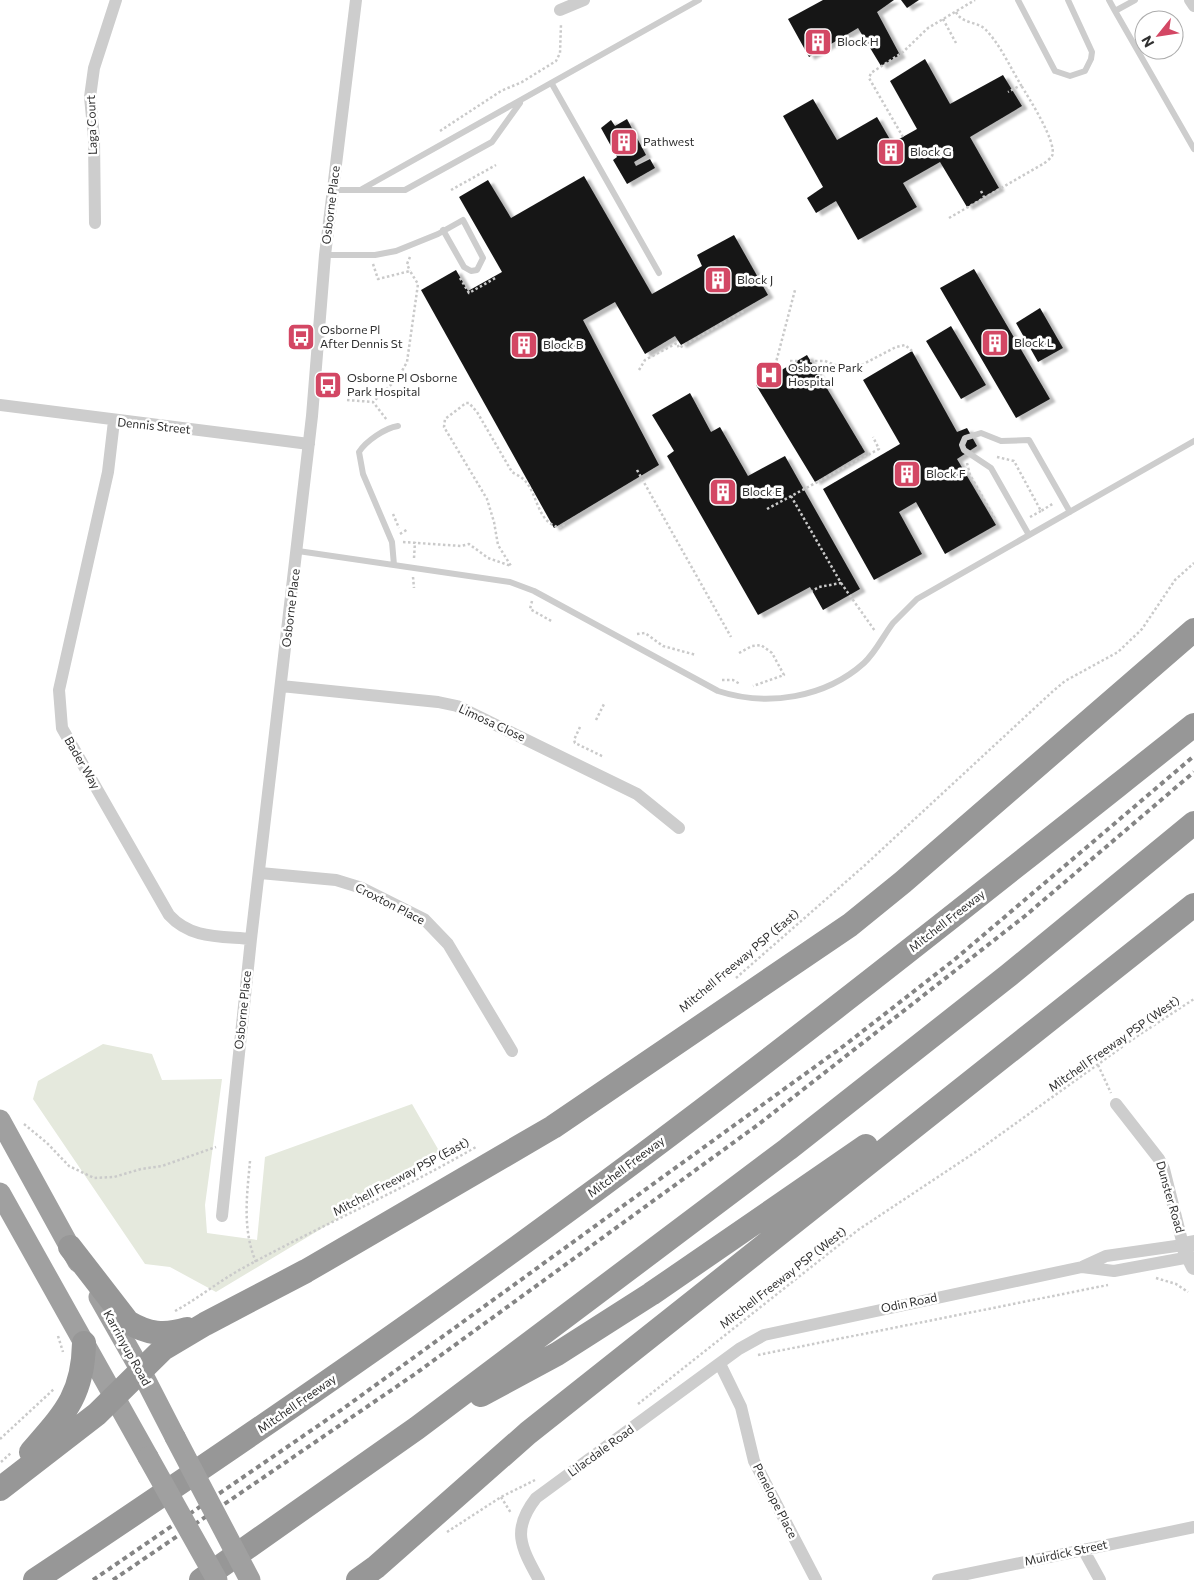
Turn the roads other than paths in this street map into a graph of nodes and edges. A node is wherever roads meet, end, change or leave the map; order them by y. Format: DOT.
graph roads {
  1 [pos="116,0"];
  2 [pos="356,0"];
  3 [pos="584,0"];
  4 [pos="699,0"];
  5 [pos="1018,0"];
  6 [pos="1068,0"];
  7 [pos="1109,0"];
  8 [pos="1135,0"];
  9 [pos="1190,0"];
  10 [pos="1194,6"];
  11 [pos="560,10"];
  12 [pos="1115,12"];
  13 [pos="552,84"];
  14 [pos="520,102"];
  15 [pos="1194,149"];
  16 [pos="362,189"];
  17 [pos="333,190"];
  18 [pos="95,223"];
  19 [pos="443,230"];
  20 [pos="325,255"];
  21 [pos="660,273"];
  22 [pos="0,405"];
  23 [pos="114,421"];
  24 [pos="395,427"];
  25 [pos="1194,441"];
  26 [pos="309,444"];
  27 [pos="1070,512"];
  28 [pos="1029,535"];
  29 [pos="298,551"];
  30 [pos="394,565"];
  31 [pos="1194,630"];
  32 [pos="281,686"];
  33 [pos="1194,724"];
  34 [pos="1194,823"];
  35 [pos="679,828"];
  36 [pos="260,873"];
  37 [pos="1194,905"];
  38 [pos="251,939"];
  39 [pos="1052,1017"];
  40 [pos="512,1051"];
  41 [pos="1116,1104"];
  42 [pos="0,1120"];
  43 [pos="0,1193"];
  44 [pos="222,1216"];
  45 [pos="70,1248"];
  46 [pos="1191,1254"];
  47 [pos="205,1324"];
  48 [pos="739,1349"];
  49 [pos="74,1350"];
  50 [pos="720,1364"];
  51 [pos="140,1370"];
  52 [pos="115,1398"];
  53 [pos="417,1428"];
  54 [pos="0,1488"];
  55 [pos="1194,1526"];
  56 [pos="1083,1549"];
  57 [pos="367,1576"];
  58 [pos="35,1580"];
  59 [pos="202,1580"];
  60 [pos="217,1580"];
  61 [pos="250,1580"];
  62 [pos="539,1580"];
  63 [pos="816,1580"];
  64 [pos="938,1580"];
  65 [pos="1100,1580"];
  1 -- 18 [label="street, Laga Court"];
  2 -- 17 [label="street, Osborne Place"];
  3 -- 11 [label="street"];
  4 -- 13 [label="lane"];
  5 -- 6 [label="lane"];
  7 -- 12 [label="lane"];
  8 -- 12 [label="lane"];
  9 -- 10 [label="street"];
  12 -- 15 [label="lane"];
  13 -- 14 [label="lane"];
  13 -- 21 [label="lane"];
  14 -- 16 [label="lane"];
  14 -- 16 [label="lane"];
  16 -- 17 [label="lane"];
  17 -- 20 [label="street, Osborne Place"];
  19 -- 19 [label="lane"];
  19 -- 20 [label="lane"];
  20 -- 26 [label="street, Osborne Place"];
  22 -- 23 [label="street, Dennis Street"];
  23 -- 26 [label="street, Dennis Street"];
  23 -- 38 [label="street, Bader Way"];
  24 -- 30 [label="lane"];
  25 -- 27 [label="lane"];
  26 -- 29 [label="street, Osborne Place"];
  27 -- 28 [label="lane"];
  27 -- 28 [label="lane"];
  28 -- 30 [label="lane"];
  29 -- 30 [label="lane"];
  29 -- 32 [label="street, Osborne Place"];
  31 -- 47 [label="highway"];
  32 -- 35 [label="street, Limosa Close"];
  32 -- 36 [label="street, Osborne Place"];
  33 -- 58 [label="highway, Mitchell Freeway"];
  34 -- 53 [label="highway"];
  36 -- 38 [label="street, Osborne Place"];
  36 -- 40 [label="street, Croxton Place"];
  37 -- 39 [label="highway"];
  38 -- 44 [label="street, Osborne Place"];
  39 -- 53 [label="highway"];
  39 -- 57 [label="highway"];
  41 -- 46 [label="street, Dunster Road"];
  42 -- 45 [label="highway, Karrinyup Road"];
  43 -- 49 [label="highway"];
  45 -- 47 [label="highway"];
  45 -- 51 [label="highway, Karrinyup Road"];
  46 -- 48 [label="street, Odin Road"];
  47 -- 51 [label="highway"];
  48 -- 50 [label="street, Lilacdale Road"];
  49 -- 52 [label="highway"];
  49 -- 54 [label="highway"];
  50 -- 62 [label="street, Lilacdale Road"];
  50 -- 63 [label="street, Penelope Place"];
  51 -- 52 [label="highway"];
  51 -- 61 [label="highway, Karrinyup Road, bridge"];
  52 -- 54 [label="highway"];
  52 -- 60 [label="highway, bridge"];
  53 -- 59 [label="highway"];
  55 -- 56 [label="street, Muirdick Street"];
  56 -- 64 [label="street, Muirdick Street"];
  56 -- 65 [label="street"];
}
